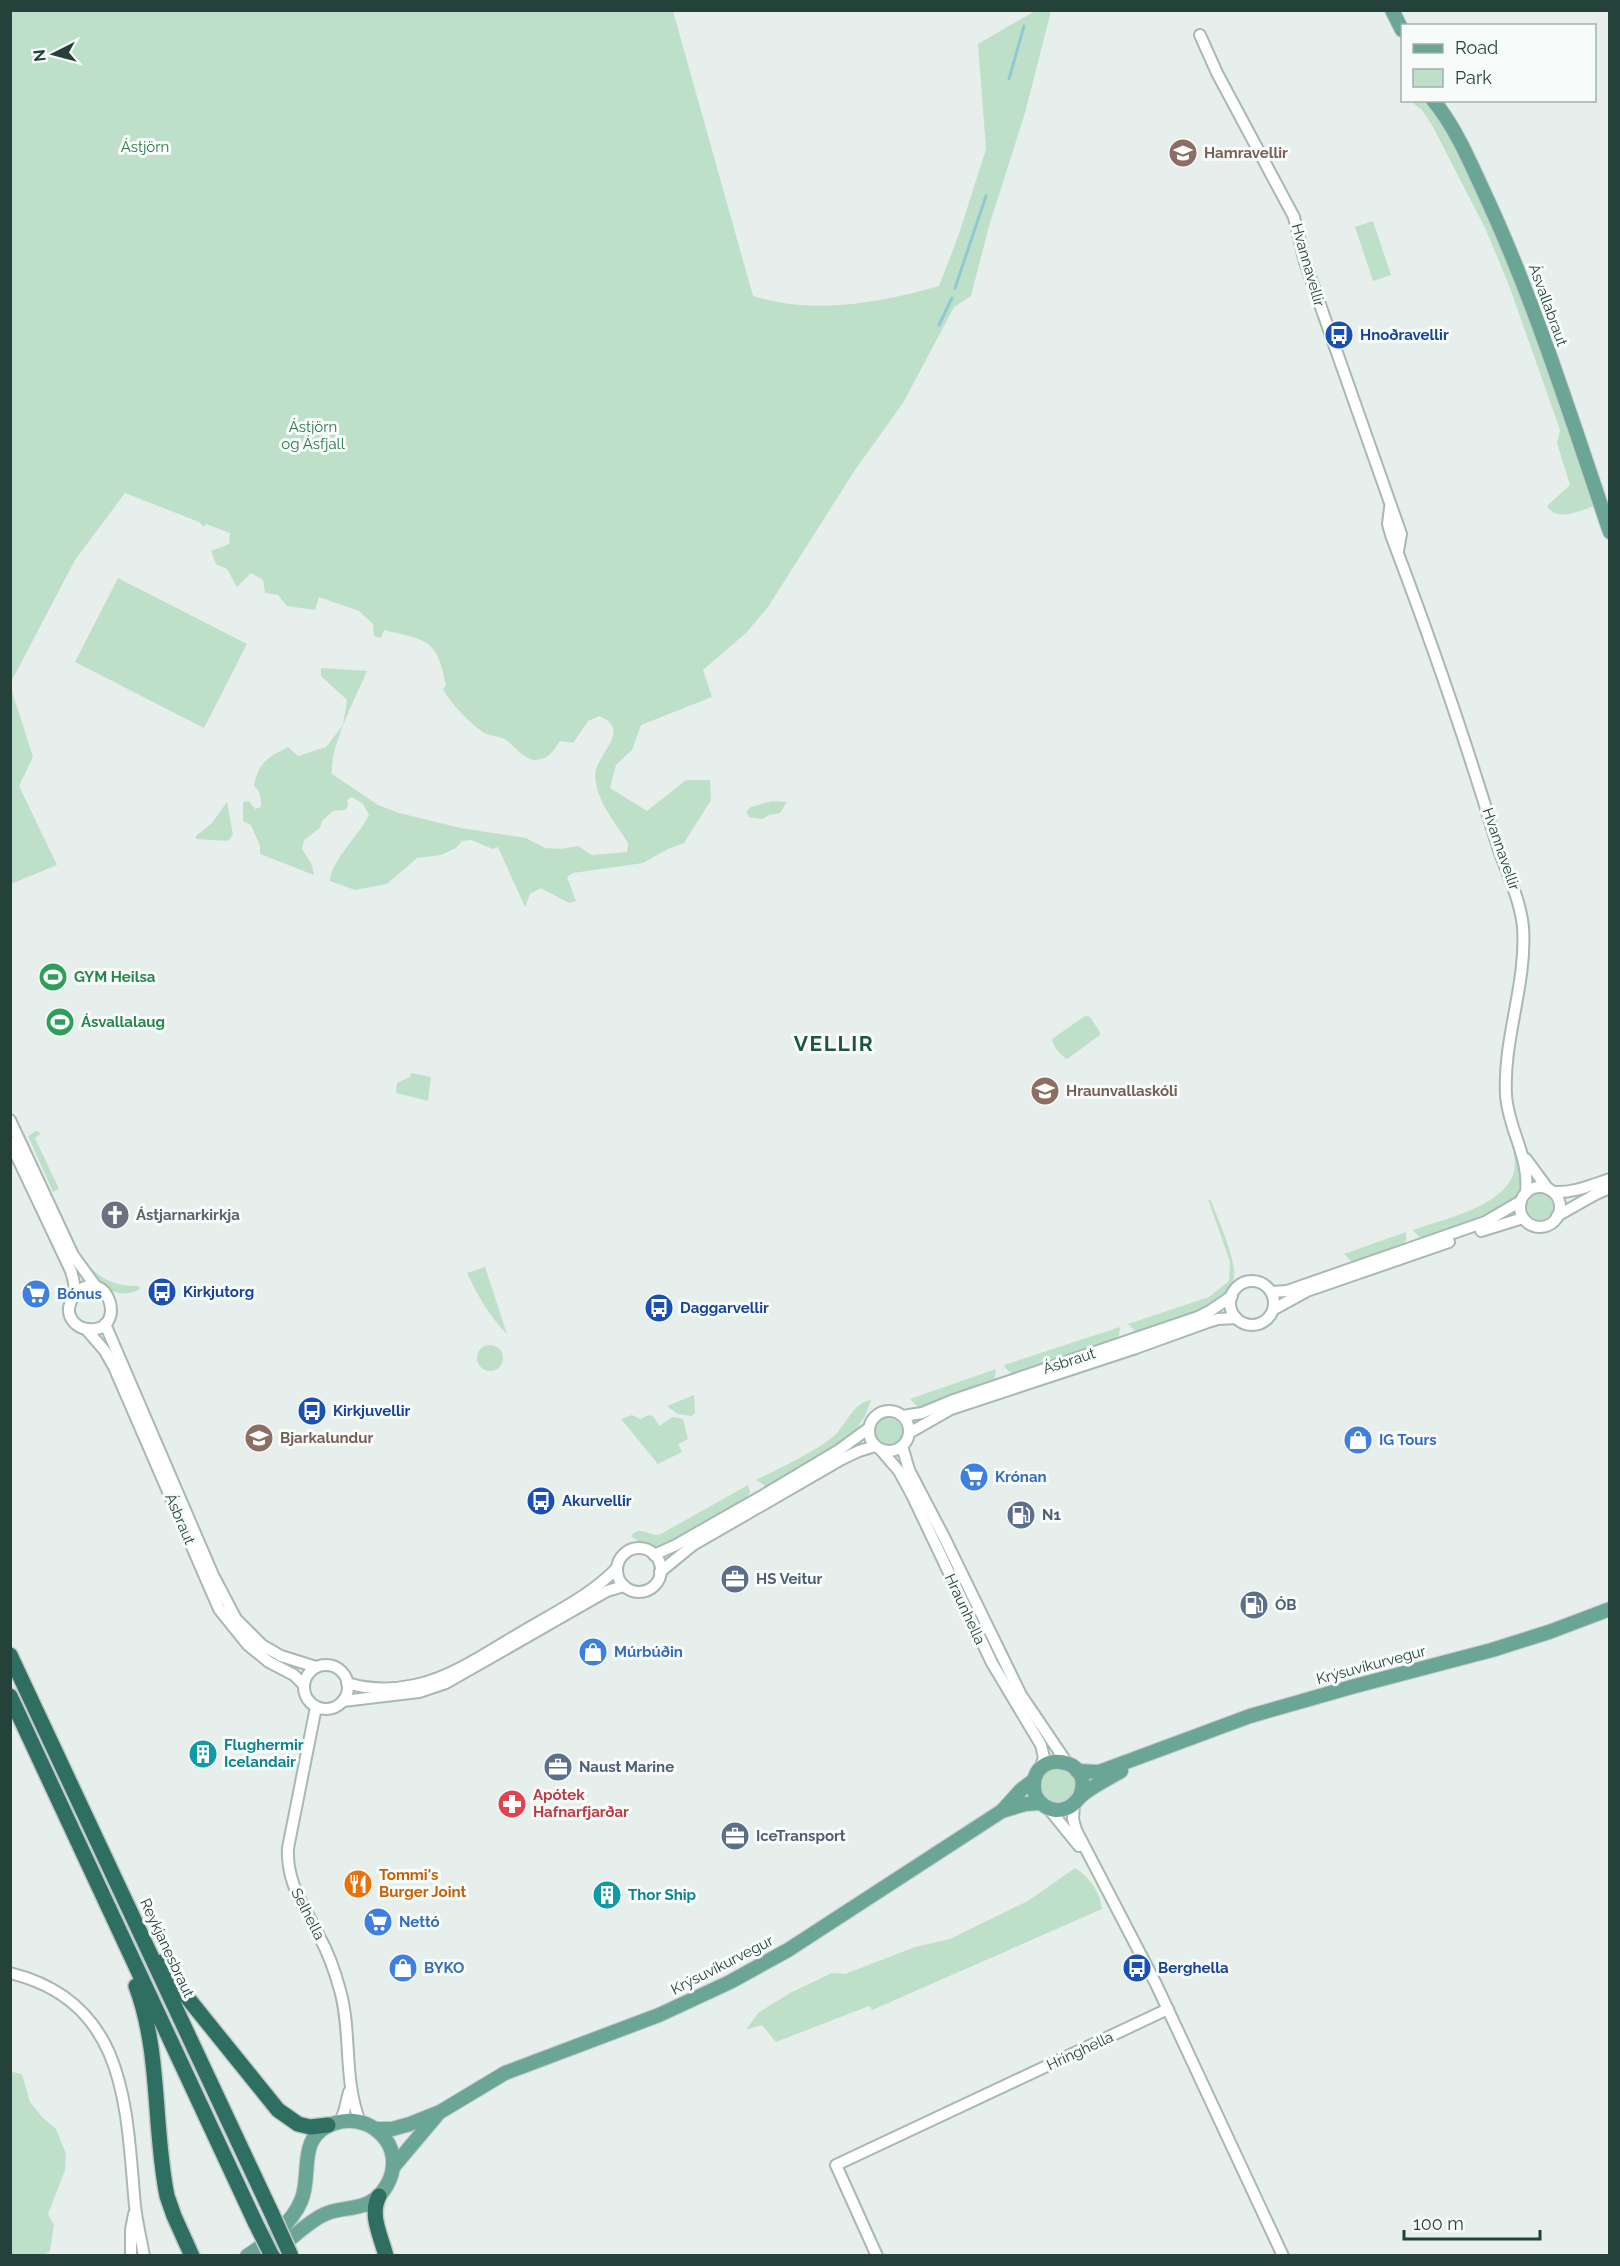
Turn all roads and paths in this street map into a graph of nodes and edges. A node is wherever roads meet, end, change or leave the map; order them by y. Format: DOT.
graph roads {
  1 [pos="1392,10"];
  2 [pos="1400,10"];
  3 [pos="1409,24"];
  4 [pos="1401,28"];
  5 [pos="1200,35"];
  6 [pos="1434,102"];
  7 [pos="1447,102"];
  8 [pos="1610,508"];
  9 [pos="1610,532"];
  10 [pos="10,1120"];
  11 [pos="10,1142"];
  12 [pos="1524,1157"];
  13 [pos="1610,1179"];
  14 [pos="1610,1188"];
  15 [pos="1550,1190"];
  16 [pos="1524,1196"];
  17 [pos="1557,1216"];
  18 [pos="1523,1218"];
  19 [pos="97,1287"];
  20 [pos="1271,1292"];
  21 [pos="74,1294"];
  22 [pos="1232,1296"];
  23 [pos="1274,1309"];
  24 [pos="1236,1318"];
  25 [pos="105,1324"];
  26 [pos="86,1329"];
  27 [pos="903,1416"];
  28 [pos="869,1428"];
  29 [pos="909,1433"];
  30 [pos="902,1446"];
  31 [pos="878,1448"];
  32 [pos="654,1555"];
  33 [pos="617,1568"];
  34 [pos="660,1572"];
  35 [pos="624,1586"];
  36 [pos="1610,1609"];
  37 [pos="10,1655"];
  38 [pos="316,1667"];
  39 [pos="347,1683"];
  40 [pos="304,1685"];
  41 [pos="10,1696"];
  42 [pos="342,1701"];
  43 [pos="316,1707"];
  44 [pos="56,1754"];
  45 [pos="1142,1756"];
  46 [pos="1072,1767"];
  47 [pos="1037,1774"];
  48 [pos="1077,1800"];
  49 [pos="59,1801"];
  50 [pos="1045,1806"];
  51 [pos="1002,1812"];
  52 [pos="1097,1870"];
  53 [pos="10,1973"];
  54 [pos="1168,2009"];
  55 [pos="350,2086"];
  56 [pos="440,2112"];
  57 [pos="360,2122"];
  58 [pos="334,2124"];
  59 [pos="376,2129"];
  60 [pos="394,2166"];
  61 [pos="379,2196"];
  62 [pos="135,2208"];
  63 [pos="131,2256"];
  64 [pos="144,2256"];
  65 [pos="192,2256"];
  66 [pos="247,2256"];
  67 [pos="271,2256"];
  68 [pos="291,2256"];
  69 [pos="386,2256"];
  70 [pos="877,2256"];
  71 [pos="1282,2256"];
  1 -- 4 [label="main road"];
  2 -- 3 [label="main road"];
  5 -- 12 [label="street, Hvannavellir"];
  6 -- 9 [label="main road, Ásvallabraut"];
  7 -- 8 [label="main road, Ásvallabraut"];
  10 -- 19 [label="street"];
  11 -- 21 [label="street"];
  12 -- 15 [label="street, Hvannavellir"];
  12 -- 16 [label="street, Hvannavellir"];
  13 -- 15 [label="street"];
  14 -- 17 [label="street"];
  15 -- 16 [label="street"];
  15 -- 17 [label="street"];
  16 -- 18 [label="street"];
  16 -- 20 [label="street"];
  17 -- 18 [label="street"];
  18 -- 23 [label="street"];
  19 -- 21 [label="street"];
  19 -- 25 [label="street"];
  20 -- 22 [label="street"];
  20 -- 23 [label="street"];
  21 -- 26 [label="street"];
  22 -- 24 [label="street"];
  22 -- 27 [label="street, Ásbraut"];
  23 -- 24 [label="street"];
  24 -- 29 [label="street, Ásbraut"];
  25 -- 26 [label="street"];
  25 -- 38 [label="street, Ásbraut"];
  26 -- 40 [label="street, Ásbraut"];
  27 -- 28 [label="street"];
  27 -- 29 [label="street"];
  28 -- 31 [label="street"];
  28 -- 32 [label="street"];
  29 -- 30 [label="street"];
  30 -- 31 [label="street"];
  30 -- 46 [label="street, Hraunhella"];
  31 -- 34 [label="street"];
  31 -- 47 [label="street, Hraunhella"];
  32 -- 33 [label="street"];
  32 -- 34 [label="street"];
  33 -- 35 [label="street"];
  33 -- 39 [label="street"];
  34 -- 35 [label="street"];
  35 -- 42 [label="street"];
  36 -- 45 [label="main road, Krýsuvíkurvegur"];
  37 -- 44 [label="highway, Reykjanesbraut"];
  38 -- 39 [label="street"];
  38 -- 40 [label="street"];
  39 -- 42 [label="street"];
  40 -- 43 [label="street"];
  41 -- 49 [label="highway"];
  42 -- 43 [label="street"];
  43 -- 55 [label="street, Selhella"];
  44 -- 58 [label="highway"];
  44 -- 68 [label="highway, Reykjanesbraut, bridge"];
  45 -- 46 [label="main road, Krýsuvíkurvegur"];
  45 -- 48 [label="main road, Krýsuvíkurvegur"];
  46 -- 47 [label="main road"];
  46 -- 48 [label="main road"];
  47 -- 50 [label="main road"];
  47 -- 51 [label="main road, Krýsuvíkurvegur"];
  48 -- 50 [label="main road"];
  48 -- 52 [label="street"];
  49 -- 65 [label="highway"];
  49 -- 67 [label="highway, bridge"];
  50 -- 51 [label="main road, Krýsuvíkurvegur"];
  50 -- 52 [label="street"];
  51 -- 56 [label="main road, Krýsuvíkurvegur"];
  52 -- 54 [label="street"];
  53 -- 62 [label="street"];
  54 -- 70 [label="street, Hringhella"];
  54 -- 71 [label="street"];
  55 -- 57 [label="street, Selhella"];
  55 -- 58 [label="street, Selhella"];
  56 -- 59 [label="main road, Krýsuvíkurvegur"];
  56 -- 60 [label="main road, Krýsuvíkurvegur"];
  57 -- 58 [label="main road"];
  57 -- 59 [label="main road"];
  58 -- 66 [label="main road"];
  59 -- 60 [label="main road"];
  60 -- 61 [label="main road, Krýsuvíkurvegur"];
  61 -- 67 [label="main road"];
  61 -- 69 [label="highway"];
  62 -- 63 [label="street"];
  62 -- 64 [label="street"];
}
